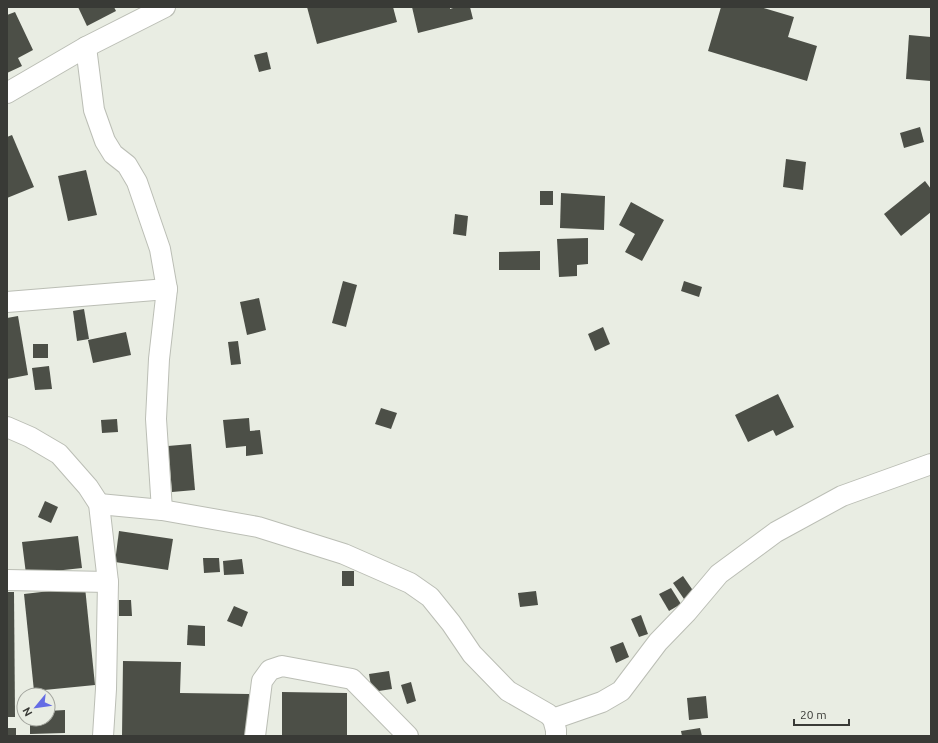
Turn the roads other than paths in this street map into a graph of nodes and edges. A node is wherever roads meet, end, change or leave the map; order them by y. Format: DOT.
graph roads {
  1 [pos="165,7"];
  2 [pos="86,47"];
  3 [pos="7,93"];
  4 [pos="167,289"];
  5 [pos="7,302"];
  6 [pos="7,427"];
  7 [pos="931,464"];
  8 [pos="99,504"];
  9 [pos="162,510"];
  10 [pos="7,580"];
  11 [pos="108,582"];
  12 [pos="554,728"];
  13 [pos="103,736"];
  14 [pos="255,736"];
  15 [pos="408,736"];
  1 -- 2 [label="street"];
  2 -- 3 [label="street"];
  2 -- 4 [label="street"];
  4 -- 5 [label="street"];
  4 -- 9 [label="street"];
  6 -- 8 [label="street"];
  7 -- 12 [label="street"];
  8 -- 9 [label="street"];
  8 -- 11 [label="street"];
  9 -- 12 [label="street"];
  10 -- 11 [label="street"];
  11 -- 13 [label="street"];
  14 -- 15 [label="street"];
}
